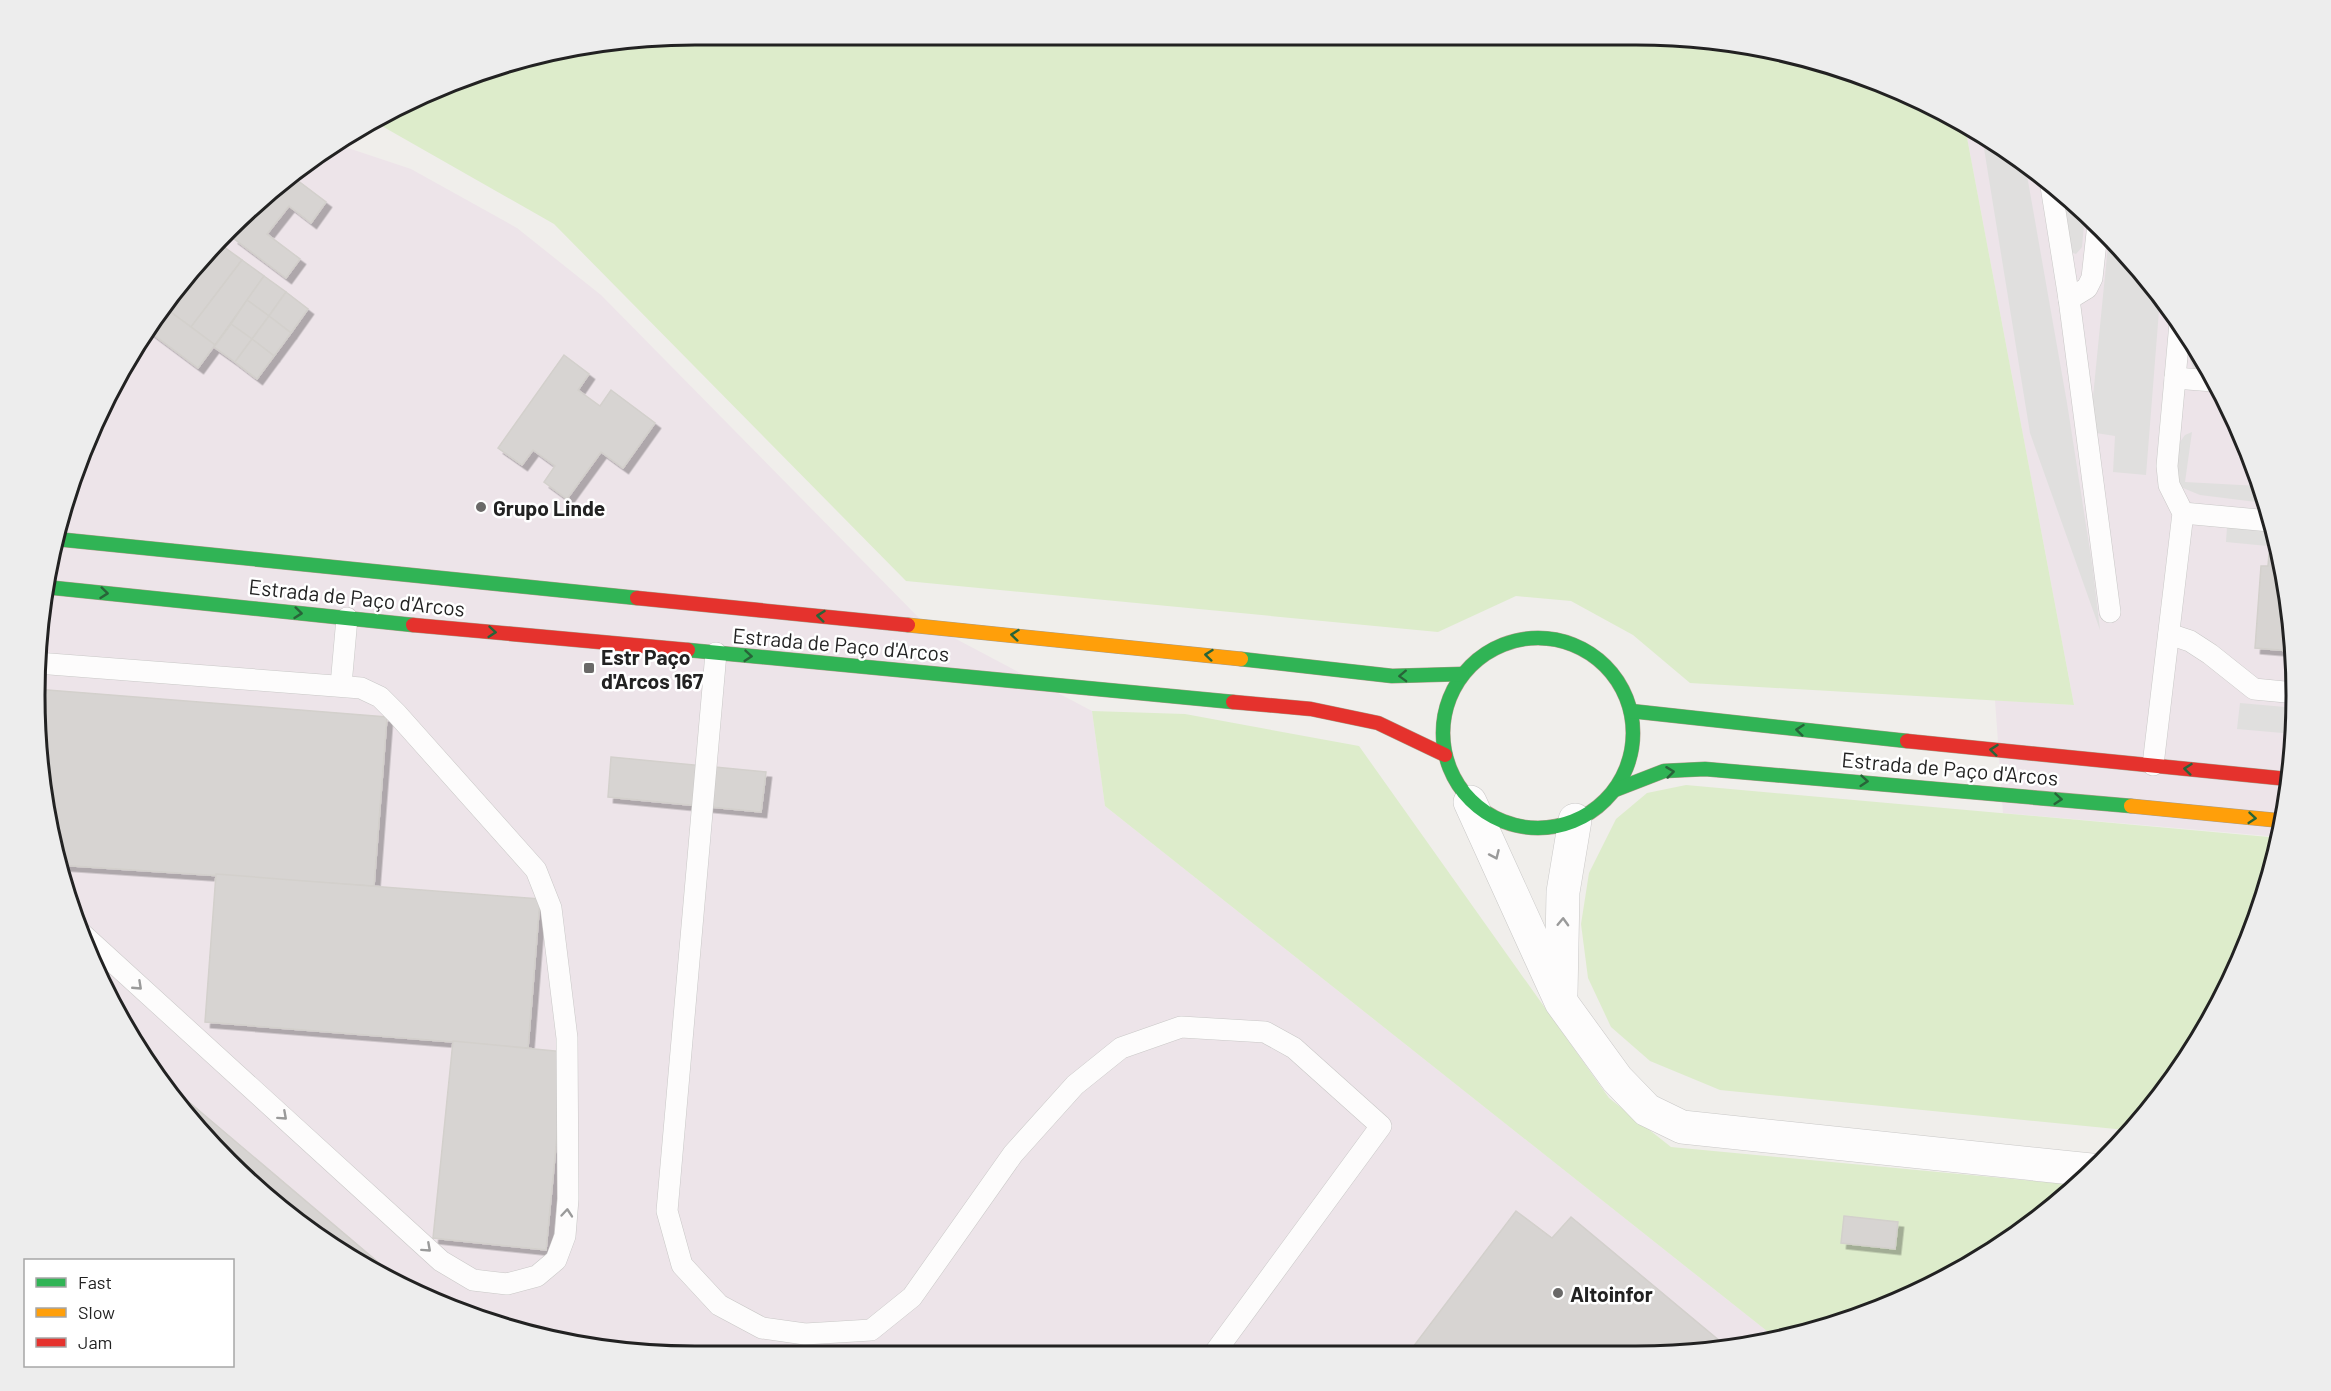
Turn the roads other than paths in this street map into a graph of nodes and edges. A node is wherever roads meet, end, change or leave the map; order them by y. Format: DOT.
graph roads {
  1 [pos="2053,197"];
  2 [pos="2096,238"];
  3 [pos="2069,299"];
  4 [pos="2179,338"];
  5 [pos="2175,378"];
  6 [pos="2204,380"];
  7 [pos="2183,513"];
  8 [pos="2262,519"];
  9 [pos="64,540"];
  10 [pos="54,587"];
  11 [pos="2110,612"];
  12 [pos="347,618"];
  13 [pos="2169,634"];
  14 [pos="716,653"];
  15 [pos="46,664"];
  16 [pos="1461,674"];
  17 [pos="341,686"];
  18 [pos="2286,692"];
  19 [pos="1631,711"];
  20 [pos="1445,755"];
  21 [pos="2153,765"];
  22 [pos="2280,777"];
  23 [pos="1615,790"];
  24 [pos="1470,802"];
  25 [pos="1575,820"];
  26 [pos="2274,820"];
  27 [pos="96,947"];
  28 [pos="1561,1002"];
  29 [pos="2081,1169"];
  30 [pos="1220,1346"];
  1 -- 3 [label="lane"];
  2 -- 3 [label="lane"];
  3 -- 11 [label="lane"];
  4 -- 5 [label="lane"];
  5 -- 6 [label="lane"];
  5 -- 7 [label="lane"];
  7 -- 8 [label="lane"];
  7 -- 13 [label="lane"];
  16 -- 9 [label="main road, Estrada de Paço d'Arcos, one-way"];
  10 -- 12 [label="main road, Estrada de Paço d'Arcos, one-way"];
  12 -- 14 [label="main road, Estrada de Paço d'Arcos, one-way"];
  12 -- 17 [label="lane"];
  13 -- 18 [label="lane"];
  13 -- 21 [label="lane"];
  14 -- 20 [label="main road, Estrada de Paço d'Arcos, one-way"];
  14 -- 30 [label="lane"];
  15 -- 17 [label="lane"];
  16 -- 19 [label="main road, Estrada de Paço d'Arcos"];
  16 -- 20 [label="main road, Estrada de Paço d'Arcos"];
  27 -- 17 [label="lane, one-way"];
  21 -- 19 [label="main road, Estrada de Paço d'Arcos, one-way"];
  19 -- 23 [label="main road, Estrada de Paço d'Arcos"];
  20 -- 24 [label="main road, Estrada de Paço d'Arcos"];
  22 -- 21 [label="main road, Estrada de Paço d'Arcos, one-way"];
  23 -- 25 [label="main road, Estrada de Paço d'Arcos"];
  23 -- 26 [label="main road, Estrada de Paço d'Arcos, one-way"];
  24 -- 25 [label="main road, Estrada de Paço d'Arcos"];
  24 -- 28 [label="street, one-way"];
  28 -- 25 [label="street, one-way"];
  28 -- 29 [label="street"];
}
